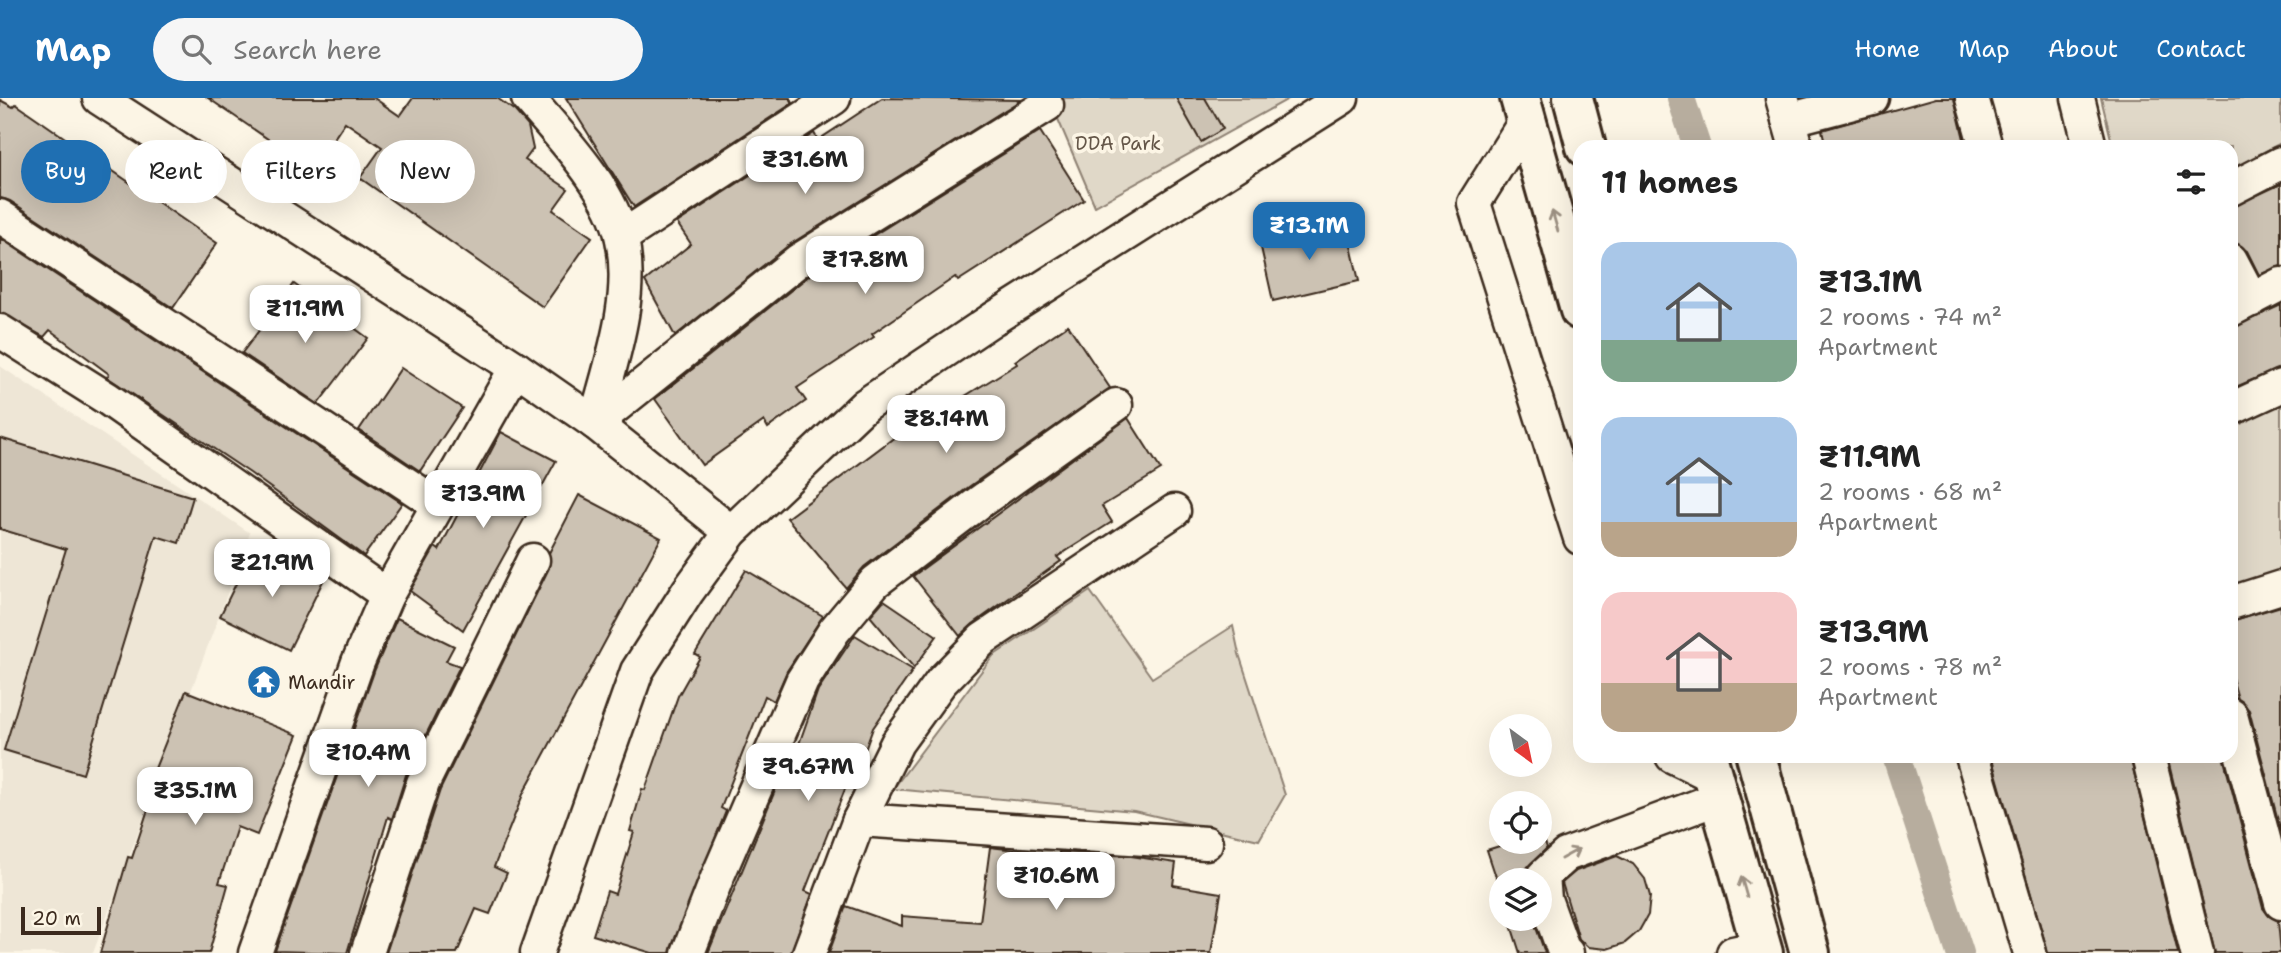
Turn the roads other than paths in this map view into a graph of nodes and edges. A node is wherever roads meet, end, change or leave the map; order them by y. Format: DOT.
graph roads {
  1 [pos="99,98"];
  2 [pos="527,98"];
  3 [pos="834,98"];
  4 [pos="1342,98"];
  5 [pos="1573,98"];
  6 [pos="1872,98"];
  7 [pos="1972,98"];
  8 [pos="2078,98"];
  9 [pos="1047,105"];
  10 [pos="1523,109"];
  11 [pos="1788,122"];
  12 [pos="1584,140"];
  13 [pos="1984,140"];
  14 [pos="2088,140"];
  15 [pos="2281,163"];
  16 [pos="2238,185"];
  17 [pos="0,216"];
  18 [pos="622,237"];
  19 [pos="2281,284"];
  20 [pos="1573,285"];
  21 [pos="2242,305"];
  22 [pos="0,331"];
  23 [pos="516,368"];
  24 [pos="2281,386"];
  25 [pos="1116,405"];
  26 [pos="2238,406"];
  27 [pos="595,423"];
  28 [pos="437,503"];
  29 [pos="1174,511"];
  30 [pos="1573,516"];
  31 [pos="732,532"];
  32 [pos="533,559"];
  33 [pos="2281,587"];
  34 [pos="387,595"];
  35 [pos="2238,601"];
  36 [pos="2238,738"];
  37 [pos="1686,763"];
  38 [pos="1758,763"];
  39 [pos="1974,763"];
  40 [pos="2150,763"];
  41 [pos="1713,777"];
  42 [pos="859,820"];
  43 [pos="1206,842"];
  44 [pos="2273,850"];
  45 [pos="2281,903"];
  46 [pos="1752,951"];
  47 [pos="255,953"];
  48 [pos="367,953"];
  49 [pos="537,953"];
  50 [pos="688,953"];
  51 [pos="809,953"];
  52 [pos="1567,953"];
  53 [pos="1810,953"];
  54 [pos="2030,953"];
  55 [pos="2197,953"];
  1 -- 23 [label="street"];
  2 -- 18 [label="street"];
  3 -- 18 [label="street"];
  4 -- 31 [label="street"];
  5 -- 12 [label="main road"];
  6 -- 11 [label="street"];
  7 -- 13 [label="street"];
  8 -- 14 [label="street"];
  9 -- 27 [label="street"];
  20 -- 10 [label="main road, one-way"];
  10 -- 30 [label="street"];
  15 -- 16 [label="street"];
  17 -- 28 [label="street"];
  18 -- 27 [label="street"];
  19 -- 21 [label="street"];
  22 -- 34 [label="street"];
  23 -- 27 [label="street"];
  23 -- 28 [label="street"];
  24 -- 26 [label="street"];
  25 -- 50 [label="street"];
  27 -- 31 [label="street"];
  28 -- 34 [label="street"];
  29 -- 42 [label="street"];
  31 -- 49 [label="street"];
  32 -- 48 [label="street"];
  33 -- 35 [label="street"];
  34 -- 47 [label="street"];
  36 -- 44 [label="street"];
  37 -- 41 [label="street"];
  38 -- 53 [label="main road"];
  39 -- 54 [label="street"];
  40 -- 55 [label="street"];
  46 -- 41 [label="main road, one-way"];
  52 -- 41 [label="street, one-way"];
  42 -- 43 [label="street"];
  42 -- 51 [label="street"];
  44 -- 45 [label="street"];
}
